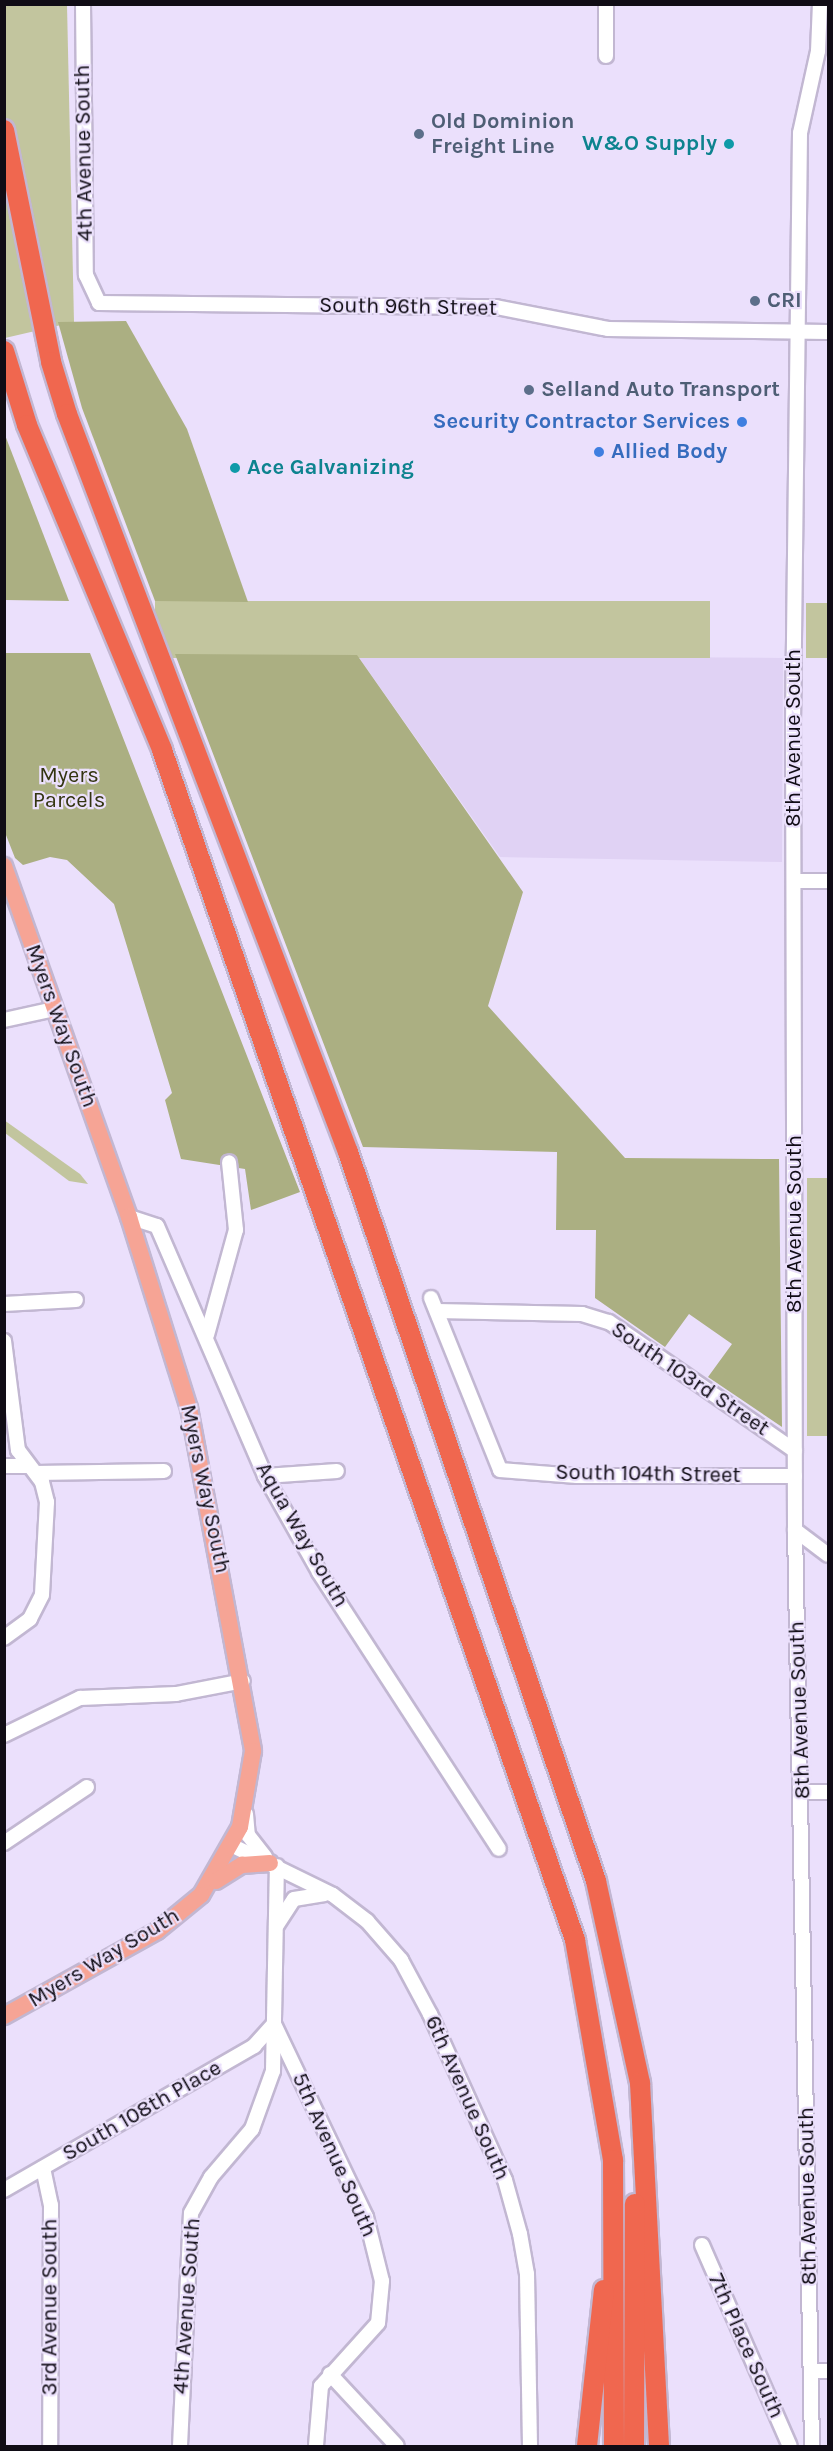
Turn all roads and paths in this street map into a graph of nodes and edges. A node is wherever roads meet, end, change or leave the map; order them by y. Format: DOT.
graph roads {
  1 [pos="82,4"];
  2 [pos="606,4"];
  3 [pos="820,4"];
  4 [pos="606,56"];
  5 [pos="4,130"];
  6 [pos="94,300"];
  7 [pos="798,331"];
  8 [pos="828,332"];
  9 [pos="4,351"];
  10 [pos="4,866"];
  11 [pos="794,880"];
  12 [pos="828,881"];
  13 [pos="54,1009"];
  14 [pos="4,1020"];
  15 [pos="229,1162"];
  16 [pos="129,1217"];
  17 [pos="76,1300"];
  18 [pos="4,1304"];
  19 [pos="207,1335"];
  20 [pos="4,1341"];
  21 [pos="795,1451"];
  22 [pos="4,1466"];
  23 [pos="31,1470"];
  24 [pos="500,1470"];
  25 [pos="164,1471"];
  26 [pos="337,1471"];
  27 [pos="265,1476"];
  28 [pos="795,1476"];
  29 [pos="795,1530"];
  30 [pos="828,1555"];
  31 [pos="4,1638"];
  32 [pos="243,1681"];
  33 [pos="4,1735"];
  34 [pos="87,1787"];
  35 [pos="802,1792"];
  36 [pos="828,1792"];
  37 [pos="247,1802"];
  38 [pos="4,1843"];
  39 [pos="233,1846"];
  40 [pos="500,1849"];
  41 [pos="274,1865"];
  42 [pos="208,1887"];
  43 [pos="333,1895"];
  44 [pos="274,1933"];
  45 [pos="615,1959"];
  46 [pos="4,2016"];
  47 [pos="274,2024"];
  48 [pos="43,2168"];
  49 [pos="4,2190"];
  50 [pos="615,2229"];
  51 [pos="702,2245"];
  52 [pos="811,2371"];
  53 [pos="828,2371"];
  54 [pos="330,2374"];
  55 [pos="50,2446"];
  56 [pos="180,2446"];
  57 [pos="316,2446"];
  58 [pos="397,2446"];
  59 [pos="530,2446"];
  60 [pos="587,2446"];
  61 [pos="614,2446"];
  62 [pos="634,2446"];
  63 [pos="659,2446"];
  64 [pos="790,2446"];
  65 [pos="812,2446"];
  1 -- 6 [label="street, 4th Avenue South"];
  2 -- 4 [label="street"];
  3 -- 7 [label="street, 8th Avenue South"];
  5 -- 45 [label="highway"];
  6 -- 7 [label="street, South 96th Street"];
  7 -- 8 [label="street, South 96th Street"];
  7 -- 11 [label="street, 8th Avenue South"];
  9 -- 50 [label="highway"];
  10 -- 13 [label="main road, Myers Way South"];
  11 -- 12 [label="street"];
  11 -- 21 [label="street, 8th Avenue South"];
  13 -- 14 [label="street"];
  13 -- 16 [label="main road, Myers Way South"];
  15 -- 19 [label="street"];
  16 -- 19 [label="street, Aqua Way South"];
  16 -- 32 [label="main road, Myers Way South"];
  17 -- 18 [label="street"];
  19 -- 27 [label="street, Aqua Way South"];
  20 -- 23 [label="street"];
  21 -- 24 [label="street, South 103rd Street"];
  21 -- 28 [label="street, 8th Avenue South"];
  22 -- 23 [label="street"];
  23 -- 25 [label="street"];
  23 -- 31 [label="street"];
  24 -- 28 [label="street, South 104th Street"];
  26 -- 27 [label="street"];
  27 -- 40 [label="street, Aqua Way South"];
  28 -- 29 [label="street, 8th Avenue South"];
  29 -- 30 [label="street"];
  29 -- 35 [label="street, 8th Avenue South"];
  32 -- 33 [label="street"];
  32 -- 37 [label="main road, Myers Way South"];
  34 -- 38 [label="street"];
  35 -- 36 [label="street"];
  35 -- 52 [label="street, 8th Avenue South"];
  37 -- 39 [label="main road, Myers Way South"];
  37 -- 41 [label="street"];
  39 -- 41 [label="street, 6th Avenue South"];
  39 -- 42 [label="main road, Myers Way South"];
  41 -- 42 [label="main road"];
  41 -- 43 [label="street, 6th Avenue South"];
  41 -- 44 [label="street, 4th Avenue South"];
  42 -- 46 [label="main road, Myers Way South"];
  43 -- 44 [label="street"];
  43 -- 59 [label="street, 6th Avenue South"];
  44 -- 47 [label="street, 4th Avenue South"];
  45 -- 62 [label="highway"];
  45 -- 63 [label="highway"];
  47 -- 48 [label="street, South 108th Place"];
  47 -- 54 [label="street, 5th Avenue South"];
  47 -- 56 [label="street, 4th Avenue South"];
  48 -- 49 [label="street, South 108th Place"];
  48 -- 55 [label="street, 3rd Avenue South"];
  50 -- 60 [label="highway"];
  50 -- 61 [label="highway"];
  51 -- 64 [label="street, 7th Place South"];
  52 -- 53 [label="street"];
  52 -- 65 [label="street, 8th Avenue South"];
  54 -- 57 [label="street, 5th Avenue South"];
  54 -- 58 [label="street"];
}
